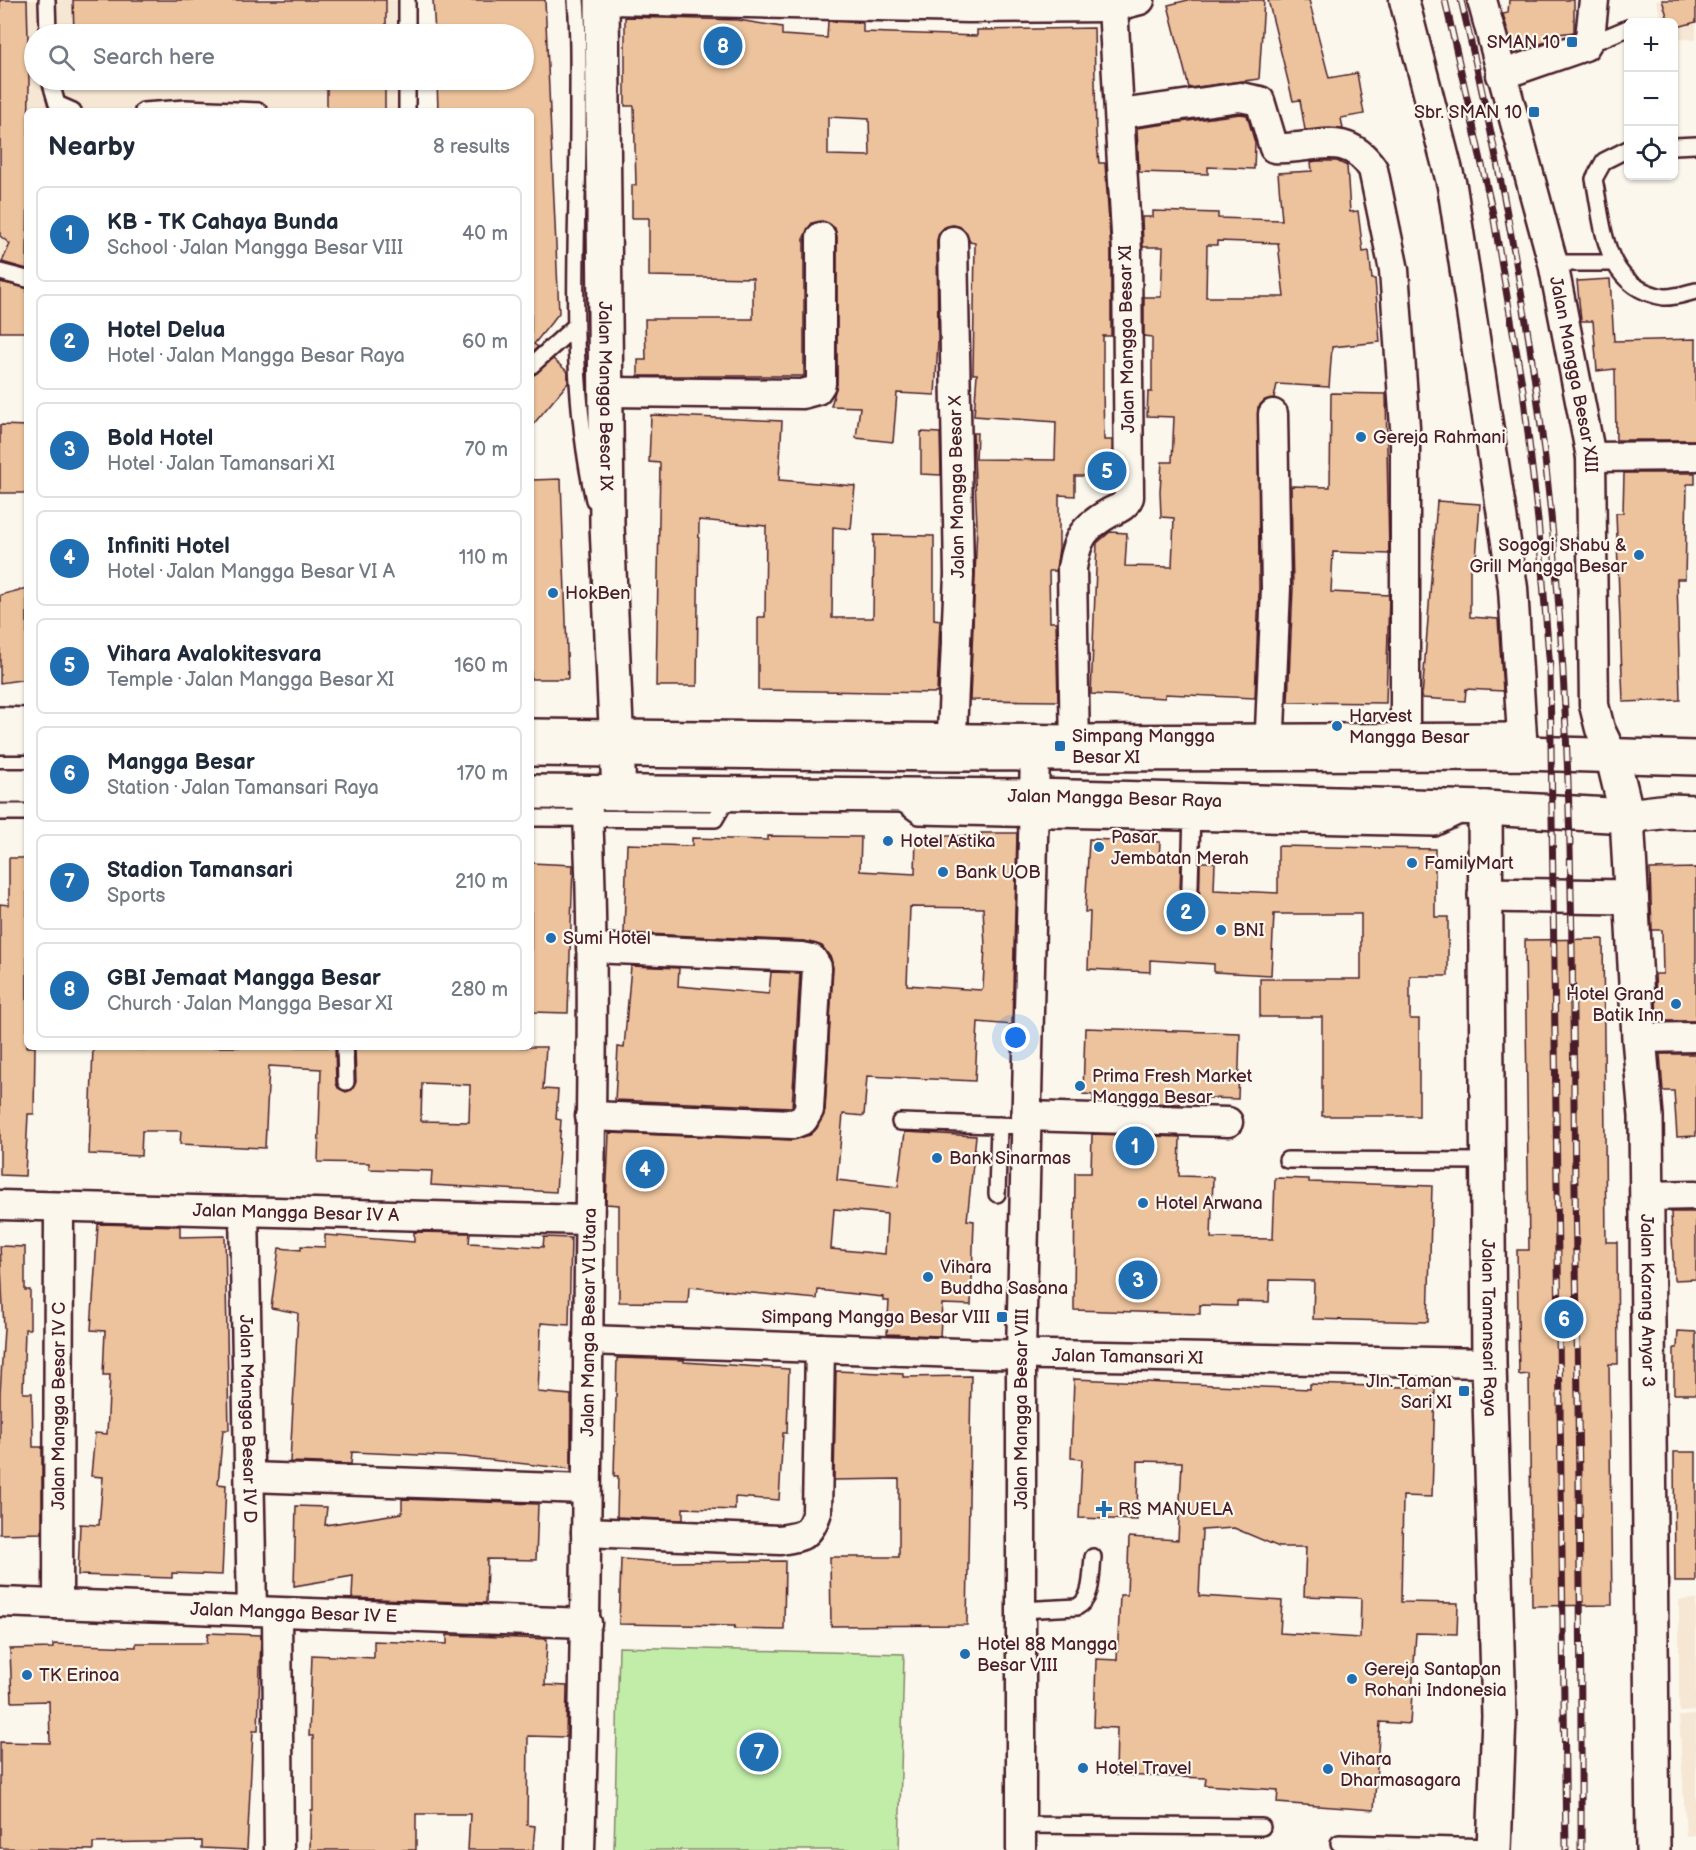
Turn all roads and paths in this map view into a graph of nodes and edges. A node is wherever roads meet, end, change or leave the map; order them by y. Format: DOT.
graph roads {
  1 [pos="48,0"];
  2 [pos="407,0"];
  3 [pos="576,0"];
  4 [pos="602,0"];
  5 [pos="611,0"];
  6 [pos="1404,0"];
  7 [pos="1482,0"];
  8 [pos="1594,0"];
  9 [pos="1126,3"];
  10 [pos="969,4"];
  11 [pos="48,24"];
  12 [pos="407,24"];
  13 [pos="1624,30"];
  14 [pos="1585,46"];
  15 [pos="1501,75"];
  16 [pos="53,90"];
  17 [pos="407,90"];
  18 [pos="66,108"];
  19 [pos="407,108"];
  20 [pos="1120,114"];
  21 [pos="1696,145"];
  22 [pos="1678,146"];
  23 [pos="1624,151"];
  24 [pos="821,237"];
  25 [pos="953,242"];
  26 [pos="1553,263"];
  27 [pos="1612,263"];
  28 [pos="0,272"];
  29 [pos="24,278"];
  30 [pos="1696,291"];
  31 [pos="574,327"];
  32 [pos="534,363"];
  33 [pos="608,392"];
  34 [pos="1273,414"];
  35 [pos="1696,456"];
  36 [pos="1591,457"];
  37 [pos="607,525"];
  38 [pos="0,715"];
  39 [pos="24,716"];
  40 [pos="534,727"];
  41 [pos="952,732"];
  42 [pos="1405,732"];
  43 [pos="0,737"];
  44 [pos="24,737"];
  45 [pos="618,740"];
  46 [pos="854,742"];
  47 [pos="1269,742"];
  48 [pos="1522,742"];
  49 [pos="1075,743"];
  50 [pos="534,750"];
  51 [pos="1035,754"];
  52 [pos="1612,754"];
  53 [pos="1696,760"];
  54 [pos="0,786"];
  55 [pos="24,786"];
  56 [pos="534,792"];
  57 [pos="598,802"];
  58 [pos="1696,805"];
  59 [pos="1033,807"];
  60 [pos="1480,808"];
  61 [pos="1192,811"];
  62 [pos="0,812"];
  63 [pos="24,812"];
  64 [pos="1696,812"];
  65 [pos="1628,816"];
  66 [pos="534,817"];
  67 [pos="1485,895"];
  68 [pos="1631,897"];
  69 [pos="1189,921"];
  70 [pos="591,948"];
  71 [pos="1696,1037"];
  72 [pos="1639,1038"];
  73 [pos="345,1050"];
  74 [pos="345,1082"];
  75 [pos="590,1116"];
  76 [pos="900,1122"];
  77 [pos="1017,1122"];
  78 [pos="1228,1122"];
  79 [pos="1287,1160"];
  80 [pos="1486,1161"];
  81 [pos="997,1194"];
  82 [pos="1696,1195"];
  83 [pos="1646,1196"];
  84 [pos="0,1205"];
  85 [pos="59,1208"];
  86 [pos="244,1219"];
  87 [pos="590,1220"];
  88 [pos="588,1340"];
  89 [pos="820,1348"];
  90 [pos="1021,1354"];
  91 [pos="1489,1363"];
  92 [pos="250,1477"];
  93 [pos="585,1490"];
  94 [pos="586,1532"];
  95 [pos="1093,1557"];
  96 [pos="0,1602"];
  97 [pos="58,1604"];
  98 [pos="1021,1610"];
  99 [pos="265,1612"];
  100 [pos="587,1623"];
  101 [pos="1262,1827"];
  102 [pos="1021,1837"];
  103 [pos="1339,1843"];
  104 [pos="1495,1849"];
  105 [pos="279,1850"];
  106 [pos="580,1850"];
  107 [pos="1653,1850"];
  1 -- 11 [label="lane"];
  2 -- 12 [label="lane"];
  3 -- 31 [label="lane"];
  4 -- 33 [label="street, Jalan Mangga Besar IX"];
  5 -- 10 [label="street, Jalan Mangga Besar XI"];
  6 -- 48 [label="street"];
  7 -- 15 [label="street, Jalan Mangga Besar XIII"];
  8 -- 14 [label="street"];
  9 -- 10 [label="street, Jalan Mangga Besar XI"];
  9 -- 20 [label="street, Jalan Mangga Besar XI"];
  13 -- 14 [label="lane"];
  14 -- 15 [label="street"];
  15 -- 26 [label="street, Jalan Mangga Besar XIII"];
  16 -- 18 [label="lane"];
  17 -- 19 [label="lane"];
  20 -- 42 [label="street"];
  20 -- 49 [label="street, Jalan Mangga Besar XI"];
  21 -- 22 [label="lane"];
  23 -- 27 [label="lane"];
  24 -- 33 [label="street"];
  25 -- 41 [label="street, Jalan Mangga Besar X"];
  26 -- 27 [label="lane"];
  26 -- 36 [label="street, Jalan Mangga Besar XIII"];
  27 -- 30 [label="lane"];
  28 -- 29 [label="lane"];
  31 -- 32 [label="lane"];
  31 -- 37 [label="lane"];
  33 -- 37 [label="street, Jalan Mangga Besar IX"];
  34 -- 47 [label="street"];
  35 -- 36 [label="street"];
  36 -- 52 [label="street, Jalan Mangga Besar XIII"];
  37 -- 45 [label="street, Jalan Mangga Besar IX"];
  38 -- 39 [label="lane"];
  40 -- 45 [label="lane"];
  41 -- 46 [label="lane"];
  41 -- 49 [label="lane"];
  42 -- 47 [label="lane"];
  42 -- 48 [label="lane"];
  43 -- 44 [label="street"];
  45 -- 46 [label="street"];
  45 -- 50 [label="street"];
  45 -- 57 [label="street, Jalan Mangga Besar IX"];
  46 -- 51 [label="street"];
  47 -- 48 [label="street"];
  47 -- 49 [label="street"];
  48 -- 52 [label="street"];
  49 -- 51 [label="street"];
  51 -- 59 [label="street, Jalan Mangga Besar VIII"];
  52 -- 53 [label="street"];
  52 -- 65 [label="street, Jalan Karang Anyar 3"];
  53 -- 58 [label="street"];
  54 -- 55 [label="street"];
  56 -- 57 [label="street, Jalan Mangga Besar Raya"];
  57 -- 59 [label="street, Jalan Mangga Besar Raya"];
  57 -- 66 [label="lane"];
  57 -- 70 [label="street, Jalan Manga Besar VI Utara"];
  59 -- 61 [label="street, Jalan Mangga Besar Raya"];
  59 -- 77 [label="street, Jalan Mangga Besar VIII"];
  60 -- 61 [label="street, Jalan Mangga Besar Raya"];
  60 -- 65 [label="street, Jalan Mangga Besar Raya"];
  60 -- 67 [label="street, Jalan Tamansari Raya"];
  61 -- 69 [label="lane"];
  62 -- 63 [label="lane"];
  64 -- 65 [label="street, Jalan Mangga Besar Raya"];
  65 -- 68 [label="street, Jalan Karang Anyar 3"];
  67 -- 68 [label="street"];
  67 -- 80 [label="street, Jalan Tamansari Raya"];
  68 -- 72 [label="street, Jalan Karang Anyar 3"];
  70 -- 75 [label="street, Jalan Manga Besar VI Utara"];
  70 -- 75 [label="street"];
  71 -- 72 [label="street"];
  72 -- 83 [label="street, Jalan Karang Anyar 3"];
  73 -- 74 [label="lane"];
  75 -- 87 [label="street, Jalan Manga Besar VI Utara"];
  76 -- 77 [label="lane"];
  77 -- 78 [label="street"];
  77 -- 81 [label="lane"];
  77 -- 90 [label="street, Jalan Mangga Besar VIII"];
  79 -- 80 [label="lane"];
  80 -- 91 [label="street, Jalan Tamansari Raya"];
  82 -- 83 [label="street"];
  83 -- 107 [label="street, Jalan Karang Anyar 3"];
  84 -- 85 [label="street, Jalan Mangga Besar IV A"];
  85 -- 86 [label="street, Jalan Mangga Besar IV A"];
  85 -- 97 [label="street, Jalan Mangga Besar IV C"];
  86 -- 87 [label="street, Jalan Mangga Besar IV A"];
  86 -- 92 [label="street, Jalan Mangga Besar IV D"];
  87 -- 88 [label="street, Jalan Manga Besar VI Utara"];
  88 -- 89 [label="street, Jalan Tamansari XI"];
  88 -- 93 [label="street, Jalan Manga Besar VI Utara"];
  89 -- 90 [label="street, Jalan Tamansari XI"];
  89 -- 94 [label="street"];
  90 -- 91 [label="street, Jalan Tamansari XI"];
  90 -- 98 [label="street, Jalan Mangga Besar VIII"];
  91 -- 104 [label="street, Jalan Tamansari Raya"];
  92 -- 93 [label="street"];
  92 -- 99 [label="street, Jalan Mangga Besar IV D"];
  93 -- 94 [label="street, Jalan Manga Besar VI Utara"];
  94 -- 100 [label="street, Jalan Manga Besar VI Utara"];
  95 -- 98 [label="lane"];
  96 -- 97 [label="street, Jalan Mangga Besar IV E"];
  97 -- 99 [label="street, Jalan Mangga Besar IV E"];
  98 -- 102 [label="street, Jalan Mangga Besar VIII"];
  99 -- 100 [label="street, Jalan Mangga Besar IV E"];
  99 -- 105 [label="street, Jalan Mangga Besar IV D"];
  100 -- 106 [label="street, Jalan Manga Besar VI Utara"];
  101 -- 102 [label="lane"];
  103 -- 104 [label="lane"];
}
